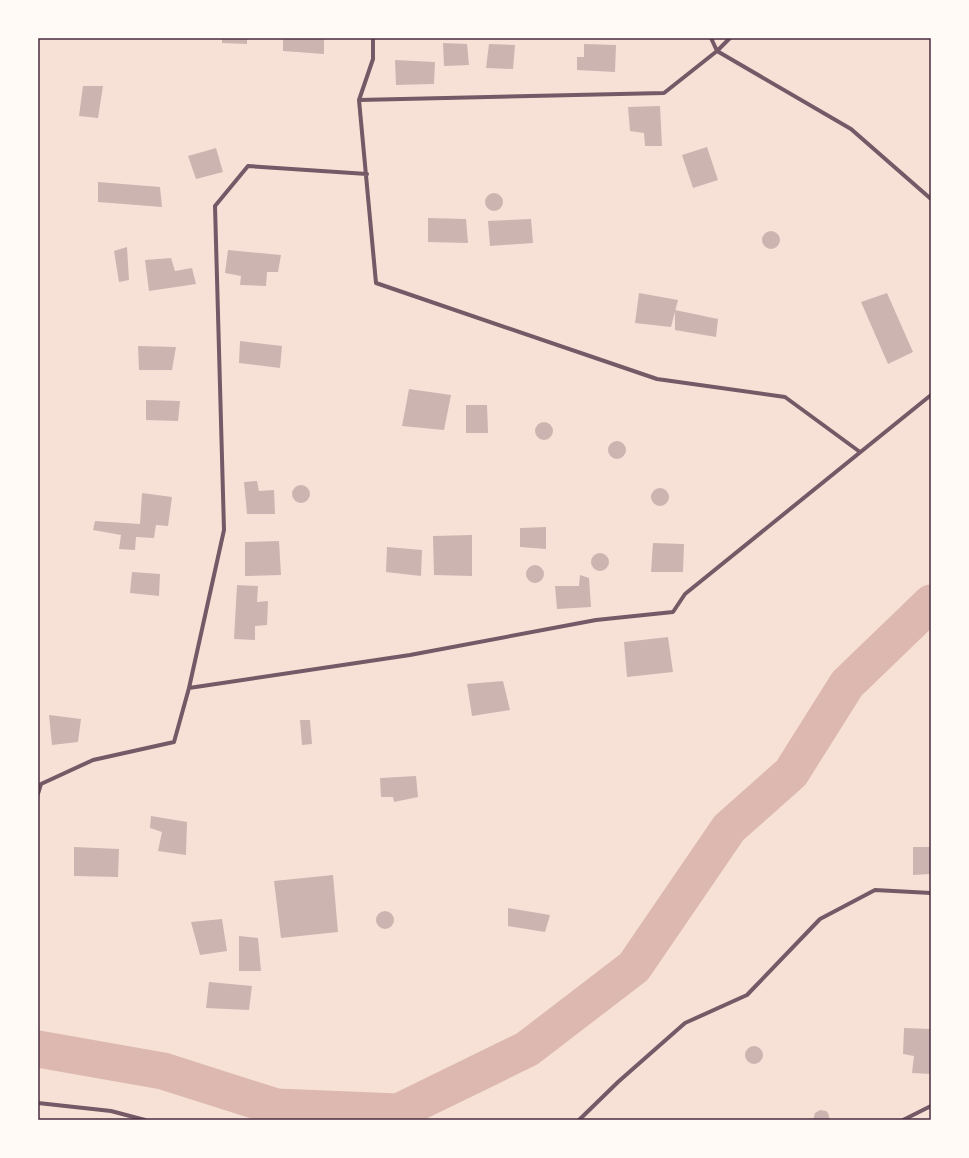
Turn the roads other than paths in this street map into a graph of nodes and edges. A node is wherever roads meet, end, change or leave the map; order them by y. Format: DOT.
graph roads {
  1 [pos="373,38"];
  2 [pos="711,38"];
  3 [pos="730,38"];
  4 [pos="718,51"];
  5 [pos="359,100"];
  6 [pos="367,174"];
  7 [pos="931,199"];
  8 [pos="931,395"];
  9 [pos="860,452"];
  10 [pos="189,688"];
  11 [pos="38,794"];
  12 [pos="931,893"];
  13 [pos="38,1103"];
  14 [pos="931,1106"];
  15 [pos="145,1120"];
  16 [pos="579,1120"];
  17 [pos="903,1120"];
  1 -- 5 [label="street"];
  2 -- 4 [label="street"];
  3 -- 4 [label="street"];
  4 -- 5 [label="street"];
  4 -- 7 [label="street"];
  5 -- 6 [label="street"];
  6 -- 9 [label="street"];
  6 -- 10 [label="street"];
  8 -- 9 [label="street"];
  9 -- 10 [label="street"];
  10 -- 11 [label="street"];
  12 -- 16 [label="street"];
  13 -- 15 [label="street"];
  14 -- 17 [label="street"];
}
